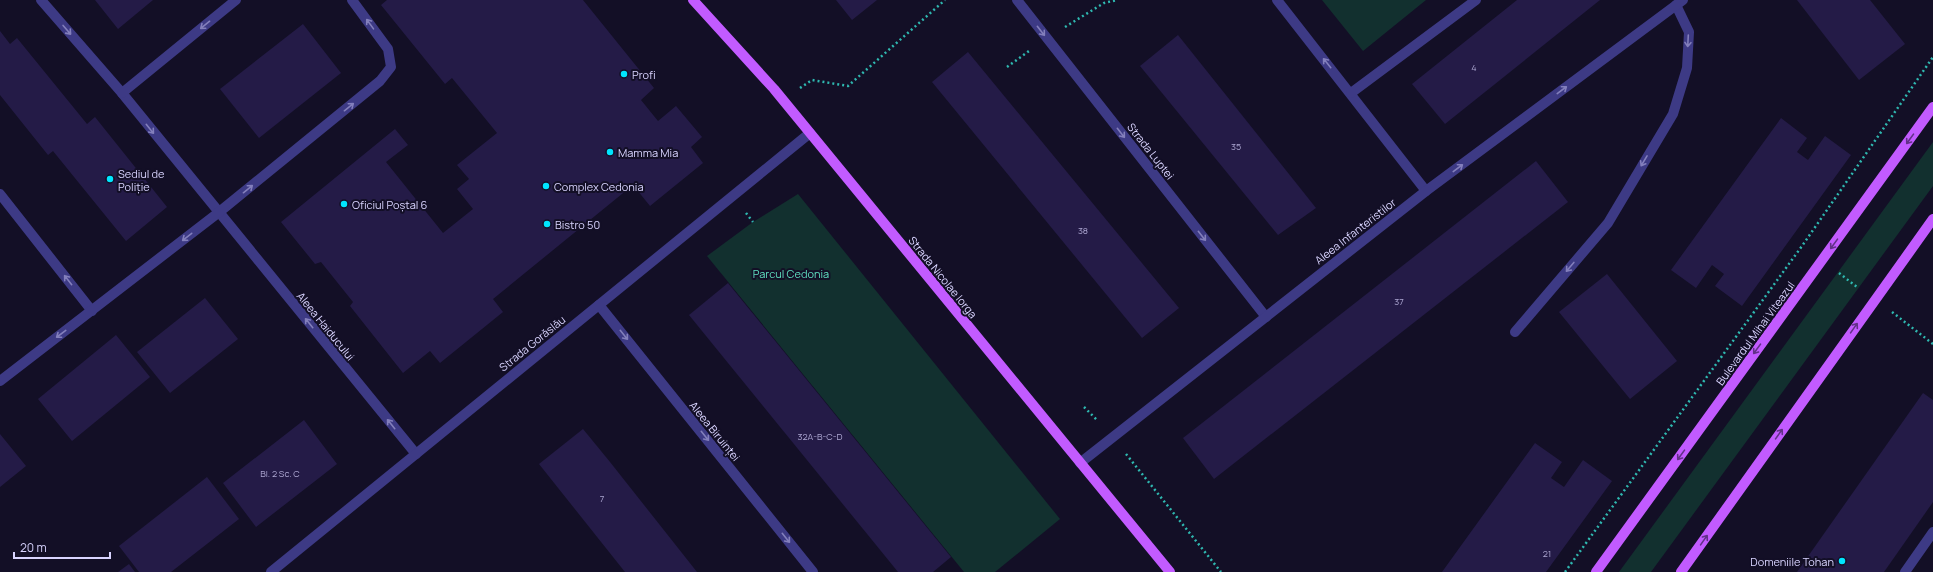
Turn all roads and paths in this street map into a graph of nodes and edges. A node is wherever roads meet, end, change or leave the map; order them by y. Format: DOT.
graph roads {
  1 [pos="41,0"];
  2 [pos="236,0"];
  3 [pos="352,0"];
  4 [pos="693,0"];
  5 [pos="944,0"];
  6 [pos="1017,0"];
  7 [pos="1277,0"];
  8 [pos="1476,0"];
  9 [pos="1680,3"];
  10 [pos="1933,57"];
  11 [pos="122,93"];
  12 [pos="1351,93"];
  13 [pos="782,99"];
  14 [pos="1933,107"];
  15 [pos="810,133"];
  16 [pos="1426,191"];
  17 [pos="0,194"];
  18 [pos="218,213"];
  19 [pos="1933,218"];
  20 [pos="599,305"];
  21 [pos="92,311"];
  22 [pos="1266,317"];
  23 [pos="1515,332"];
  24 [pos="0,381"];
  25 [pos="1084,407"];
  26 [pos="1112,437"];
  27 [pos="416,454"];
  28 [pos="1080,463"];
  29 [pos="1933,532"];
  30 [pos="270,572"];
  31 [pos="813,572"];
  32 [pos="1170,572"];
  33 [pos="1221,572"];
  34 [pos="1565,572"];
  35 [pos="1596,572"];
  36 [pos="1681,572"];
  37 [pos="1905,572"];
  1 -- 11 [label="street, Aleea Haiducului, one-way"];
  2 -- 11 [label="street, one-way"];
  18 -- 3 [label="street, one-way"];
  4 -- 13 [label="main road, Strada Nicolae Iorga"];
  5 -- 13 [label="path"];
  6 -- 22 [label="street, Strada Luptei, one-way"];
  12 -- 7 [label="street, one-way"];
  8 -- 12 [label="street"];
  16 -- 9 [label="street, Aleea Infanteristilor, one-way"];
  9 -- 23 [label="street, one-way"];
  10 -- 34 [label="path"];
  11 -- 18 [label="street, Aleea Haiducului, one-way"];
  12 -- 16 [label="street"];
  13 -- 15 [label="main road, Strada Nicolae Iorga"];
  14 -- 35 [label="main road, Bulevardul Mihai Viteazul, one-way"];
  15 -- 20 [label="street, Strada Gorăslău"];
  15 -- 28 [label="main road, Strada Nicolae Iorga"];
  16 -- 22 [label="street, Aleea Infanteristilor"];
  21 -- 17 [label="street, one-way"];
  18 -- 21 [label="street, one-way"];
  27 -- 18 [label="street, Aleea Haiducului, one-way"];
  36 -- 19 [label="main road, one-way"];
  20 -- 27 [label="street, Strada Gorăslău"];
  20 -- 31 [label="street, Aleea Biruinței, one-way"];
  21 -- 24 [label="street, one-way"];
  22 -- 26 [label="street, Aleea Infanteristilor"];
  25 -- 26 [label="path"];
  26 -- 28 [label="street, Aleea Infanteristilor"];
  26 -- 33 [label="path"];
  27 -- 30 [label="street, Strada Gorăslău"];
  28 -- 32 [label="main road, Strada Nicolae Iorga"];
  29 -- 37 [label="street"];
}
